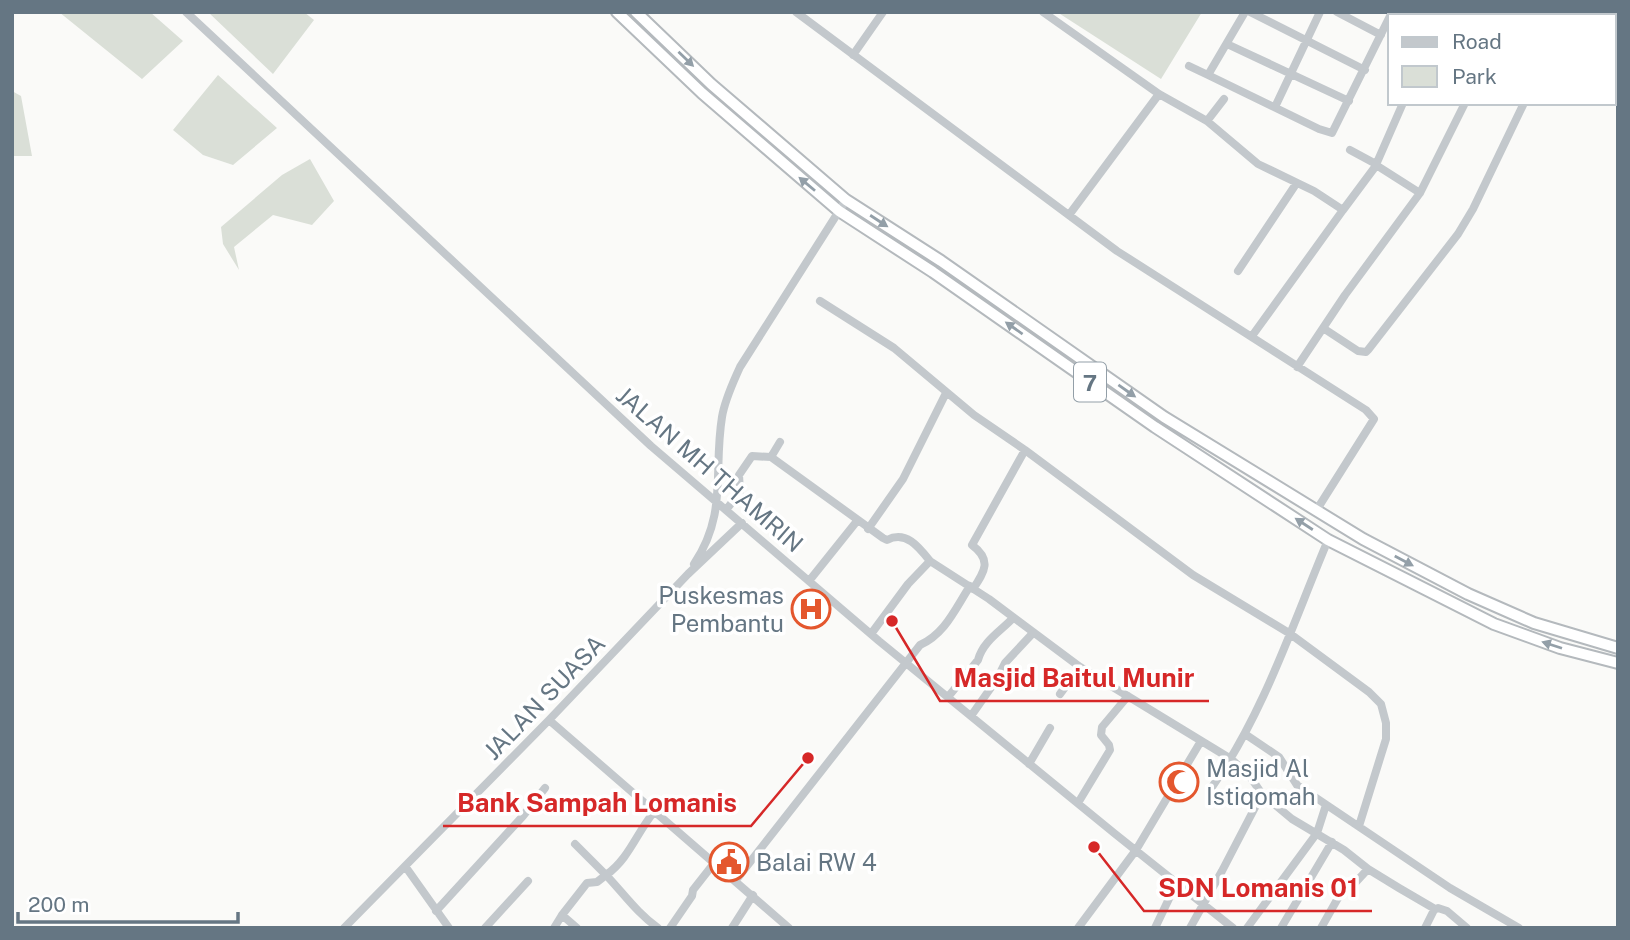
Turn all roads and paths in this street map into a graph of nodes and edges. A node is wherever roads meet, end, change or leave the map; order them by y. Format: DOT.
graph roads {
  1 [pos="187,12"];
  2 [pos="617,12"];
  3 [pos="636,12"];
  4 [pos="796,12"];
  5 [pos="883,12"];
  6 [pos="1043,12"];
  7 [pos="1247,12"];
  8 [pos="1320,12"];
  9 [pos="1337,12"];
  10 [pos="1388,20"];
  11 [pos="1381,35"];
  12 [pos="1306,40"];
  13 [pos="1227,44"];
  14 [pos="853,55"];
  15 [pos="1189,66"];
  16 [pos="1365,70"];
  17 [pos="1290,73"];
  18 [pos="1208,75"];
  19 [pos="1158,94"];
  20 [pos="1224,99"];
  21 [pos="1349,101"];
  22 [pos="1402,105"];
  23 [pos="1464,105"];
  24 [pos="1523,105"];
  25 [pos="1275,107"];
  26 [pos="1207,121"];
  27 [pos="1350,150"];
  28 [pos="1376,164"];
  29 [pos="1296,184"];
  30 [pos="1420,192"];
  31 [pos="846,200"];
  32 [pos="1343,210"];
  33 [pos="839,211"];
  34 [pos="1069,215"];
  35 [pos="1238,271"];
  36 [pos="820,301"];
  37 [pos="1323,328"];
  38 [pos="1252,336"];
  39 [pos="1059,344"];
  40 [pos="1052,355"];
  41 [pos="1297,367"];
  42 [pos="946,393"];
  43 [pos="780,442"];
  44 [pos="1025,450"];
  45 [pos="771,457"];
  46 [pos="1288,495"];
  47 [pos="718,503"];
  48 [pos="1281,509"];
  49 [pos="726,510"];
  50 [pos="1317,511"];
  51 [pos="857,522"];
  52 [pos="742,523"];
  53 [pos="868,529"];
  54 [pos="1363,538"];
  55 [pos="1328,540"];
  56 [pos="1356,556"];
  57 [pos="930,561"];
  58 [pos="688,574"];
  59 [pos="809,581"];
  60 [pos="1443,582"];
  61 [pos="971,588"];
  62 [pos="1436,595"];
  63 [pos="1013,618"];
  64 [pos="1033,633"];
  65 [pos="1289,633"];
  66 [pos="871,634"];
  67 [pos="1618,648"];
  68 [pos="907,663"];
  69 [pos="1618,663"];
  70 [pos="1080,667"];
  71 [pos="1060,694"];
  72 [pos="1128,696"];
  73 [pos="948,697"];
  74 [pos="971,716"];
  75 [pos="549,720"];
  76 [pos="1050,728"];
  77 [pos="1245,734"];
  78 [pos="1201,741"];
  79 [pos="1231,759"];
  80 [pos="1029,764"];
  81 [pos="1212,787"];
  82 [pos="545,788"];
  83 [pos="1262,794"];
  84 [pos="1078,803"];
  85 [pos="1326,805"];
  86 [pos="654,811"];
  87 [pos="1359,826"];
  88 [pos="1317,833"];
  89 [pos="1332,842"];
  90 [pos="575,844"];
  91 [pos="1136,850"];
  92 [pos="715,862"];
  93 [pos="405,866"];
  94 [pos="1368,869"];
  95 [pos="606,874"];
  96 [pos="736,880"];
  97 [pos="528,881"];
  98 [pos="1176,884"];
  99 [pos="753,895"];
  100 [pos="1202,903"];
  101 [pos="1435,909"];
  102 [pos="436,911"];
  103 [pos="562,915"];
  104 [pos="1231,927"];
  105 [pos="344,928"];
  106 [pos="449,928"];
  107 [pos="485,928"];
  108 [pos="554,928"];
  109 [pos="578,928"];
  110 [pos="658,928"];
  111 [pos="670,928"];
  112 [pos="732,928"];
  113 [pos="789,928"];
  114 [pos="1078,928"];
  115 [pos="1155,928"];
  116 [pos="1189,928"];
  117 [pos="1247,928"];
  118 [pos="1281,928"];
  119 [pos="1321,928"];
  120 [pos="1424,928"];
  121 [pos="1467,928"];
  122 [pos="1519,928"];
  1 -- 47 [label="street, JALAN MH THAMRIN"];
  33 -- 2 [label="highway, 7, one-way"];
  3 -- 31 [label="highway, 7, one-way"];
  4 -- 14 [label="street"];
  5 -- 14 [label="street"];
  6 -- 19 [label="street"];
  7 -- 12 [label="street"];
  7 -- 13 [label="street"];
  8 -- 12 [label="street"];
  9 -- 11 [label="street"];
  10 -- 11 [label="street"];
  11 -- 16 [label="street"];
  12 -- 16 [label="street"];
  12 -- 17 [label="street"];
  13 -- 17 [label="street"];
  13 -- 18 [label="street"];
  14 -- 34 [label="street"];
  15 -- 18 [label="street"];
  16 -- 21 [label="street"];
  17 -- 21 [label="street"];
  17 -- 25 [label="street"];
  18 -- 25 [label="street"];
  19 -- 26 [label="street"];
  19 -- 34 [label="street"];
  20 -- 26 [label="street"];
  21 -- 25 [label="street"];
  22 -- 28 [label="street"];
  23 -- 30 [label="street"];
  24 -- 37 [label="street"];
  26 -- 29 [label="street"];
  27 -- 28 [label="street"];
  28 -- 30 [label="street"];
  28 -- 32 [label="street"];
  29 -- 32 [label="street"];
  29 -- 35 [label="street"];
  30 -- 37 [label="street"];
  31 -- 33 [label="street"];
  31 -- 39 [label="highway, 7, one-way"];
  32 -- 38 [label="street"];
  40 -- 33 [label="highway, 7, one-way"];
  33 -- 47 [label="street"];
  34 -- 38 [label="street"];
  36 -- 42 [label="street"];
  37 -- 41 [label="street"];
  38 -- 41 [label="street"];
  39 -- 40 [label="highway"];
  39 -- 46 [label="highway, 7, one-way"];
  40 -- 48 [label="highway, 7"];
  41 -- 50 [label="street"];
  42 -- 44 [label="street"];
  42 -- 53 [label="street"];
  43 -- 45 [label="street"];
  44 -- 61 [label="street"];
  44 -- 65 [label="street"];
  45 -- 49 [label="street"];
  45 -- 51 [label="street"];
  46 -- 48 [label="highway"];
  46 -- 50 [label="highway, 7"];
  47 -- 49 [label="street, JALAN MH THAMRIN"];
  47 -- 58 [label="street"];
  55 -- 48 [label="highway, 7, one-way"];
  49 -- 52 [label="street, JALAN MH THAMRIN"];
  50 -- 54 [label="highway, 7"];
  51 -- 53 [label="street"];
  51 -- 59 [label="street"];
  52 -- 58 [label="street, JALAN SUASA"];
  52 -- 59 [label="street, JALAN MH THAMRIN"];
  53 -- 57 [label="street"];
  54 -- 56 [label="highway"];
  54 -- 60 [label="highway, 7, one-way"];
  55 -- 56 [label="highway, 7"];
  55 -- 65 [label="street"];
  56 -- 62 [label="highway, 7"];
  57 -- 61 [label="street"];
  57 -- 66 [label="street"];
  58 -- 75 [label="street, JALAN SUASA"];
  59 -- 66 [label="street, JALAN MH THAMRIN"];
  60 -- 62 [label="highway"];
  60 -- 67 [label="highway, 7"];
  61 -- 63 [label="street"];
  61 -- 68 [label="street"];
  69 -- 62 [label="highway, 7, one-way"];
  63 -- 64 [label="street"];
  63 -- 73 [label="street"];
  64 -- 70 [label="street"];
  64 -- 74 [label="street"];
  65 -- 77 [label="street"];
  65 -- 87 [label="street"];
  66 -- 68 [label="street, JALAN MH THAMRIN"];
  68 -- 73 [label="street, JALAN MH THAMRIN"];
  68 -- 96 [label="street"];
  70 -- 71 [label="street"];
  70 -- 72 [label="street"];
  72 -- 78 [label="street"];
  72 -- 84 [label="street"];
  73 -- 74 [label="street, JALAN MH THAMRIN"];
  74 -- 80 [label="street, JALAN MH THAMRIN"];
  75 -- 86 [label="street"];
  75 -- 93 [label="street, JALAN SUASA"];
  76 -- 80 [label="street"];
  77 -- 79 [label="street"];
  77 -- 85 [label="street"];
  78 -- 79 [label="street"];
  78 -- 91 [label="street"];
  79 -- 81 [label="street"];
  79 -- 83 [label="street"];
  80 -- 84 [label="street, JALAN MH THAMRIN"];
  82 -- 102 [label="street"];
  83 -- 88 [label="street"];
  83 -- 100 [label="street"];
  84 -- 91 [label="street, JALAN MH THAMRIN"];
  85 -- 87 [label="street"];
  85 -- 88 [label="street"];
  86 -- 92 [label="street"];
  86 -- 95 [label="street"];
  87 -- 122 [label="street"];
  88 -- 89 [label="street"];
  88 -- 117 [label="street"];
  89 -- 94 [label="street"];
  89 -- 118 [label="street"];
  90 -- 95 [label="street"];
  91 -- 98 [label="street, JALAN MH THAMRIN"];
  91 -- 114 [label="street"];
  92 -- 96 [label="street"];
  92 -- 111 [label="street"];
  93 -- 102 [label="street"];
  93 -- 105 [label="street, JALAN SUASA"];
  94 -- 101 [label="street"];
  94 -- 119 [label="street"];
  95 -- 103 [label="street"];
  95 -- 110 [label="street"];
  96 -- 99 [label="street"];
  97 -- 107 [label="street"];
  98 -- 100 [label="street, JALAN MH THAMRIN"];
  98 -- 115 [label="street"];
  99 -- 112 [label="street"];
  99 -- 113 [label="street"];
  100 -- 104 [label="street, JALAN MH THAMRIN"];
  100 -- 116 [label="street"];
  101 -- 120 [label="street"];
  101 -- 121 [label="street"];
  102 -- 106 [label="street"];
  103 -- 108 [label="street"];
  103 -- 109 [label="street"];
}
